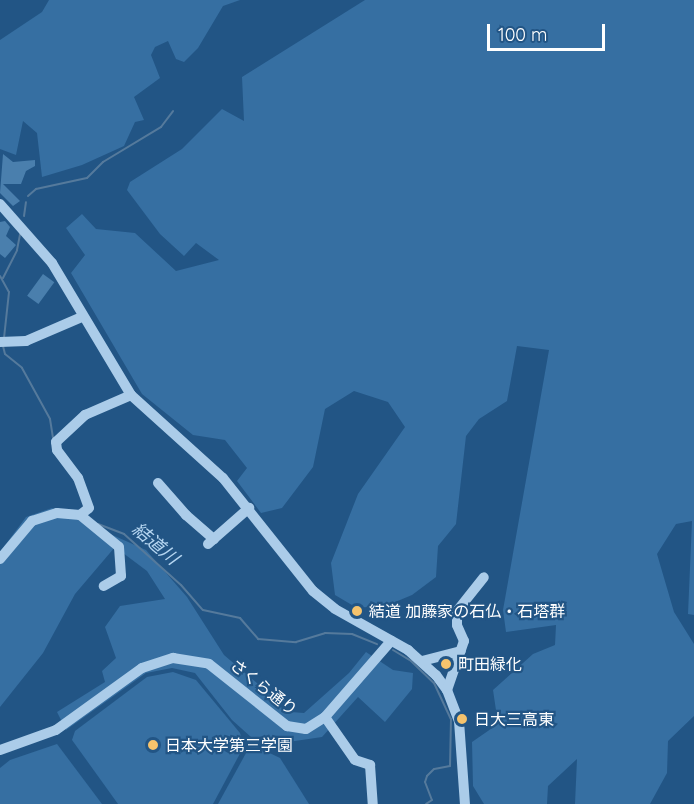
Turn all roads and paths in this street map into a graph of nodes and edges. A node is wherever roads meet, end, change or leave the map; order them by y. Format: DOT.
graph roads {
  1 [pos="1,206"];
  2 [pos="82,317"];
  3 [pos="3,342"];
  4 [pos="127,397"];
  5 [pos="158,483"];
  6 [pos="249,508"];
  7 [pos="83,512"];
  8 [pos="0,560"];
  9 [pos="484,577"];
  10 [pos="104,586"];
  11 [pos="391,640"];
  12 [pos="461,651"];
  13 [pos="422,661"];
  14 [pos="447,690"];
  15 [pos="325,717"];
  16 [pos="0,750"];
  17 [pos="373,804"];
  18 [pos="465,804"];
  1 -- 2 [label="street"];
  2 -- 3 [label="street"];
  2 -- 4 [label="street"];
  4 -- 6 [label="street"];
  4 -- 7 [label="street"];
  5 -- 6 [label="street"];
  6 -- 11 [label="street"];
  7 -- 8 [label="street"];
  7 -- 10 [label="street"];
  9 -- 12 [label="street"];
  11 -- 13 [label="street"];
  11 -- 15 [label="street, さくら通り"];
  12 -- 13 [label="street"];
  12 -- 14 [label="street"];
  13 -- 14 [label="street"];
  14 -- 18 [label="street"];
  15 -- 16 [label="street, さくら通り"];
  15 -- 17 [label="street"];
}
